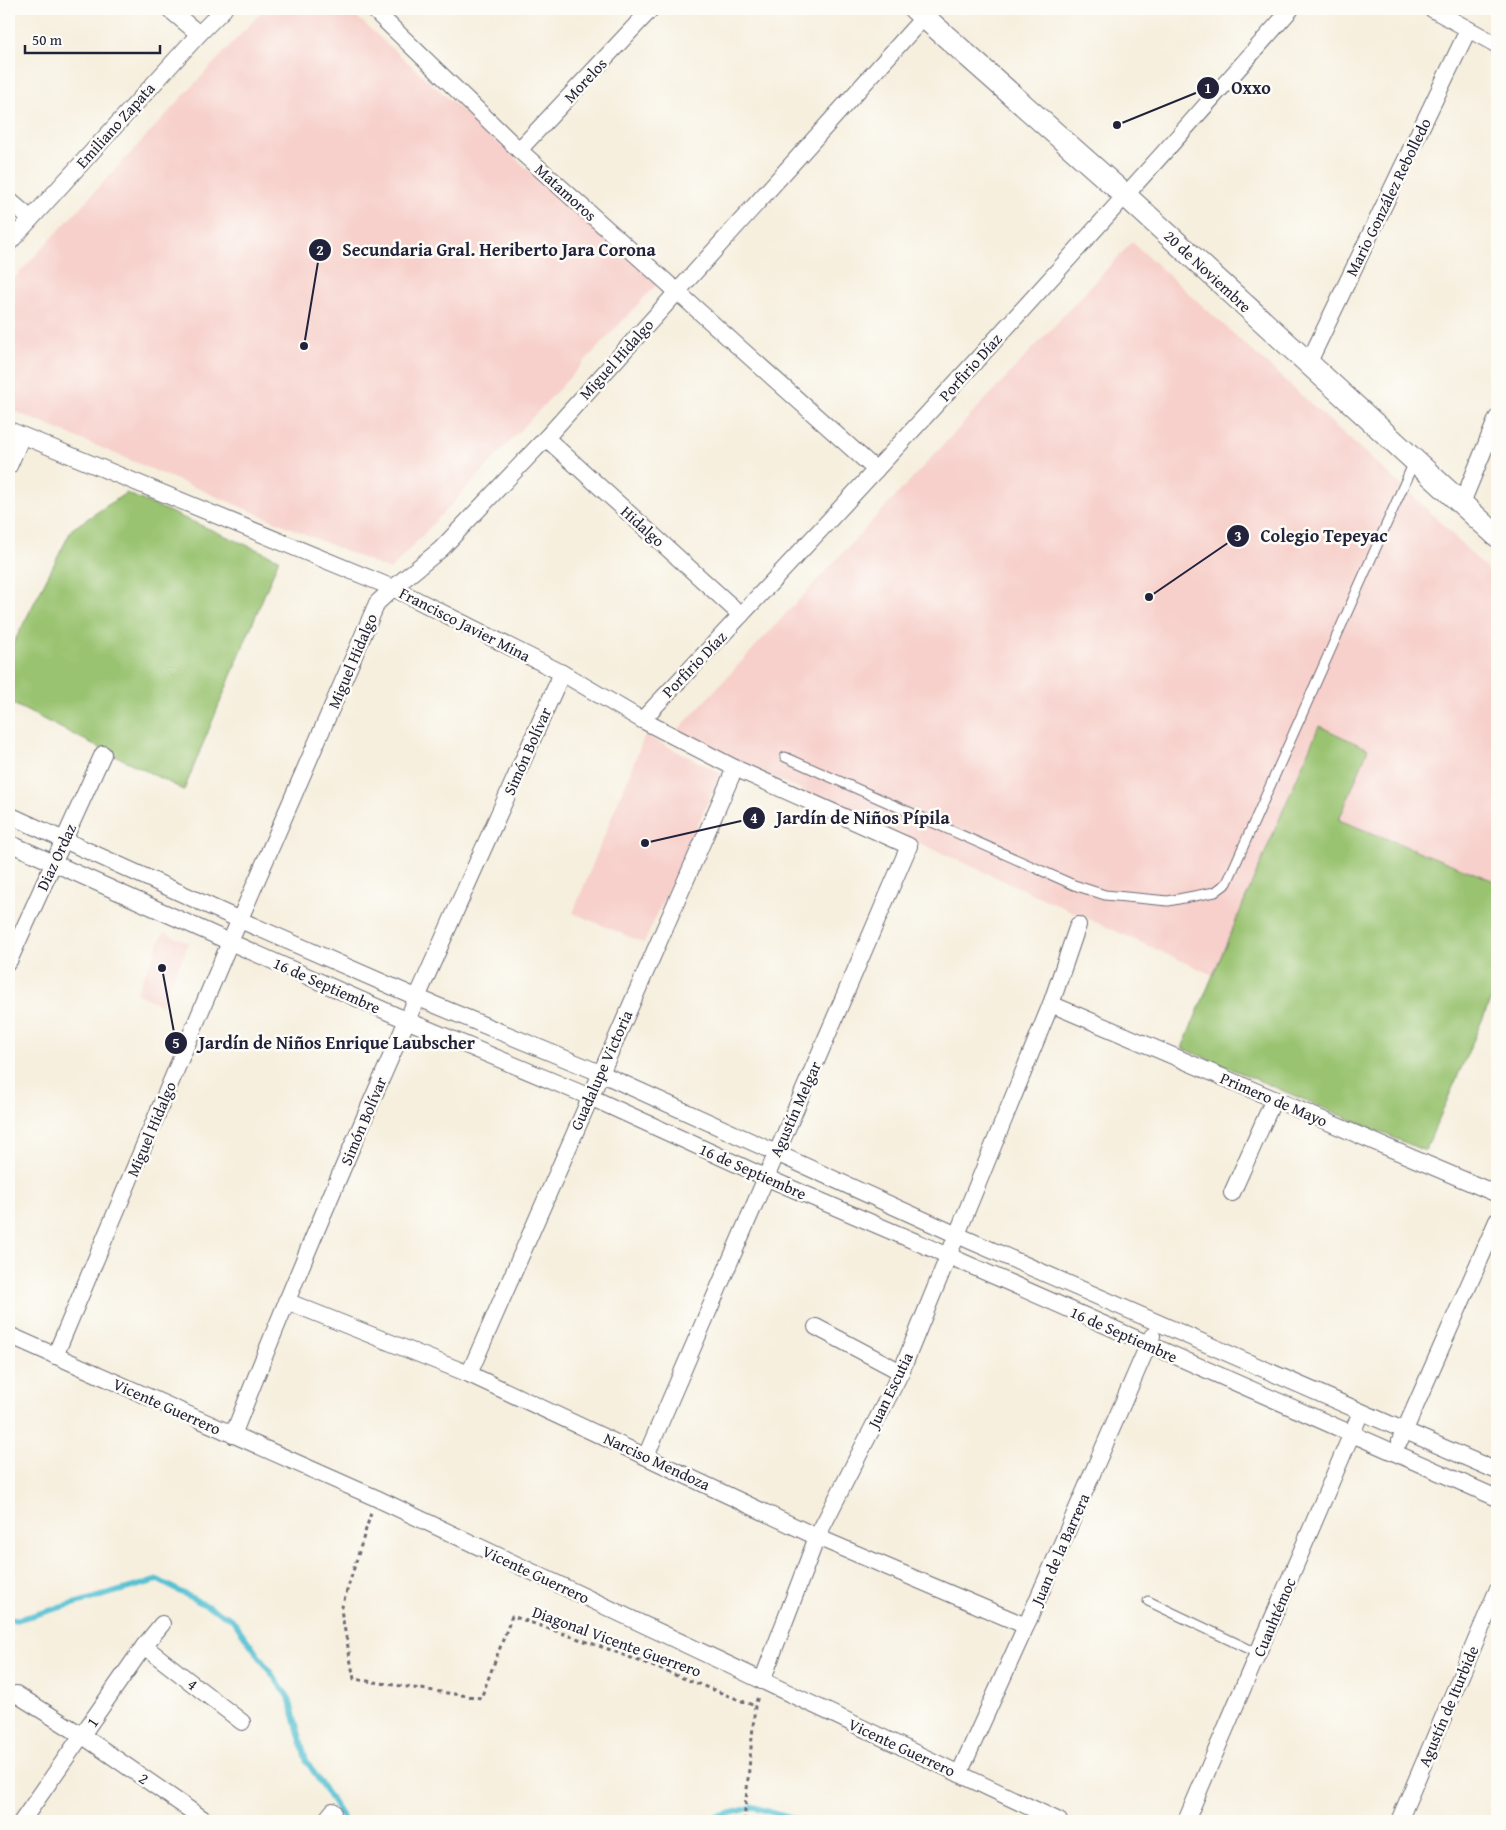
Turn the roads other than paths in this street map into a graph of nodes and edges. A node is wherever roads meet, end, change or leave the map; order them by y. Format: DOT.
graph roads {
  1 [pos="169,9"];
  2 [pos="224,9"];
  3 [pos="651,9"];
  4 [pos="1291,9"];
  5 [pos="1432,9"];
  6 [pos="380,11"];
  7 [pos="923,11"];
  8 [pos="1468,30"];
  9 [pos="198,34"];
  10 [pos="1497,45"];
  11 [pos="519,150"];
  12 [pos="1126,196"];
  13 [pos="9,200"];
  14 [pos="30,218"];
  15 [pos="9,243"];
  16 [pos="678,291"];
  17 [pos="1308,364"];
  18 [pos="1497,418"];
  19 [pos="15,433"];
  20 [pos="546,438"];
  21 [pos="1414,461"];
  22 [pos="9,466"];
  23 [pos="876,470"];
  24 [pos="1462,503"];
  25 [pos="1497,536"];
  26 [pos="393,588"];
  27 [pos="741,615"];
  28 [pos="562,673"];
  29 [pos="642,720"];
  30 [pos="103,754"];
  31 [pos="785,757"];
  32 [pos="735,768"];
  33 [pos="9,815"];
  34 [pos="64,840"];
  35 [pos="9,842"];
  36 [pos="909,846"];
  37 [pos="54,862"];
  38 [pos="240,920"];
  39 [pos="1078,925"];
  40 [pos="230,942"];
  41 [pos="9,961"];
  42 [pos="416,997"];
  43 [pos="1051,1004"];
  44 [pos="406,1020"];
  45 [pos="600,1074"];
  46 [pos="590,1097"];
  47 [pos="1274,1099"];
  48 [pos="775,1153"];
  49 [pos="765,1177"];
  50 [pos="1232,1193"];
  51 [pos="1497,1194"];
  52 [pos="1497,1221"];
  53 [pos="957,1235"];
  54 [pos="949,1256"];
  55 [pos="286,1301"];
  56 [pos="1158,1323"];
  57 [pos="816,1327"];
  58 [pos="9,1335"];
  59 [pos="1149,1345"];
  60 [pos="55,1356"];
  61 [pos="901,1372"];
  62 [pos="469,1374"];
  63 [pos="1361,1412"];
  64 [pos="1405,1431"];
  65 [pos="1352,1434"];
  66 [pos="233,1435"];
  67 [pos="1395,1453"];
  68 [pos="646,1456"];
  69 [pos="1497,1471"];
  70 [pos="1497,1498"];
  71 [pos="817,1537"];
  72 [pos="1497,1591"];
  73 [pos="1148,1601"];
  74 [pos="162,1624"];
  75 [pos="1026,1626"];
  76 [pos="144,1646"];
  77 [pos="1259,1654"];
  78 [pos="762,1681"];
  79 [pos="16,1694"];
  80 [pos="242,1722"];
  81 [pos="83,1736"];
  82 [pos="959,1774"];
  83 [pos="22,1821"];
  84 [pos="206,1821"];
  85 [pos="1059,1821"];
  86 [pos="1186,1821"];
  87 [pos="1399,1821"];
  1 -- 9 [label="street"];
  2 -- 9 [label="street, Emiliano Zapata"];
  3 -- 11 [label="street, Morelos"];
  4 -- 12 [label="street, Porfirio Díaz"];
  5 -- 8 [label="street"];
  6 -- 11 [label="street, Matamoros"];
  7 -- 12 [label="main road, 20 de Noviembre"];
  7 -- 16 [label="street, Miguel Hidalgo"];
  8 -- 10 [label="street"];
  8 -- 17 [label="street, Mario González Rebolledo"];
  9 -- 14 [label="street, Emiliano Zapata"];
  11 -- 16 [label="street, Matamoros"];
  12 -- 17 [label="main road, 20 de Noviembre"];
  12 -- 23 [label="street, Porfirio Díaz"];
  13 -- 14 [label="street"];
  14 -- 15 [label="street, Emiliano Zapata"];
  16 -- 20 [label="street, Miguel Hidalgo"];
  16 -- 23 [label="street, Matamoros"];
  17 -- 21 [label="main road, 20 de Noviembre"];
  18 -- 24 [label="street"];
  19 -- 22 [label="street"];
  19 -- 26 [label="street, Francisco Javier Mina"];
  20 -- 26 [label="street, Miguel Hidalgo"];
  20 -- 27 [label="street, Hidalgo"];
  21 -- 24 [label="main road, 20 de Noviembre"];
  21 -- 31 [label="lane"];
  23 -- 27 [label="street, Porfirio Díaz"];
  24 -- 25 [label="main road, 20 de Noviembre"];
  26 -- 28 [label="street, Francisco Javier Mina"];
  26 -- 38 [label="street, Miguel Hidalgo"];
  27 -- 29 [label="street, Porfirio Díaz"];
  28 -- 29 [label="street, Francisco Javier Mina"];
  28 -- 42 [label="street, Simón Bolívar"];
  29 -- 32 [label="street, Francisco Javier Mina"];
  30 -- 34 [label="street, Diaz Ordaz"];
  32 -- 36 [label="street, Francisco Javier Mina"];
  32 -- 45 [label="street, Guadalupe Victoria"];
  33 -- 34 [label="street, 16 de Septiembre"];
  34 -- 37 [label="street, Diaz Ordaz"];
  34 -- 38 [label="street, 16 de Septiembre"];
  35 -- 37 [label="street, 16 de Septiembre"];
  36 -- 48 [label="street, Agustín Melgar"];
  37 -- 40 [label="street, 16 de Septiembre"];
  37 -- 41 [label="street, Diaz Ordaz"];
  38 -- 40 [label="street, Miguel Hidalgo"];
  38 -- 42 [label="street, 16 de Septiembre"];
  39 -- 43 [label="street, Juan Escutia"];
  40 -- 44 [label="street, 16 de Septiembre"];
  40 -- 60 [label="street, Miguel Hidalgo"];
  42 -- 44 [label="street, Simón Bolívar"];
  42 -- 45 [label="street, 16 de Septiembre"];
  43 -- 47 [label="street, Primero de Mayo"];
  43 -- 53 [label="street, Juan Escutia"];
  44 -- 46 [label="street, 16 de Septiembre"];
  44 -- 55 [label="street, Simón Bolívar"];
  45 -- 46 [label="street, Guadalupe Victoria"];
  45 -- 48 [label="street, 16 de Septiembre"];
  46 -- 49 [label="street, 16 de Septiembre"];
  46 -- 62 [label="street, Guadalupe Victoria"];
  47 -- 50 [label="street"];
  47 -- 51 [label="street, Primero de Mayo"];
  48 -- 49 [label="street, Agustín Melgar"];
  48 -- 53 [label="street, 16 de Septiembre"];
  49 -- 54 [label="street, 16 de Septiembre"];
  49 -- 68 [label="street, Agustín Melgar"];
  52 -- 64 [label="street"];
  53 -- 54 [label="street, Juan Escutia"];
  53 -- 56 [label="street, 16 de Septiembre"];
  54 -- 59 [label="street, 16 de Septiembre"];
  54 -- 61 [label="street, Juan Escutia"];
  55 -- 62 [label="street, Narciso Mendoza"];
  55 -- 66 [label="street, Simón Bolívar"];
  56 -- 59 [label="street, Juan de la Barrera"];
  56 -- 63 [label="street, 16 de Septiembre"];
  57 -- 61 [label="street"];
  58 -- 60 [label="street, Vicente Guerrero"];
  59 -- 65 [label="street, 16 de Septiembre"];
  59 -- 75 [label="street, Juan de la Barrera"];
  60 -- 66 [label="street, Vicente Guerrero"];
  61 -- 71 [label="street, Juan Escutia"];
  62 -- 68 [label="street, Narciso Mendoza"];
  63 -- 64 [label="street, 16 de Septiembre"];
  63 -- 65 [label="street, Cuauhtémoc"];
  64 -- 67 [label="street"];
  64 -- 69 [label="street, 16 de Septiembre"];
  65 -- 67 [label="street, 16 de Septiembre"];
  65 -- 77 [label="street, Cuauhtémoc"];
  66 -- 78 [label="street, Vicente Guerrero"];
  67 -- 70 [label="street, 16 de Septiembre"];
  68 -- 71 [label="street, Narciso Mendoza"];
  71 -- 75 [label="street, Narciso Mendoza"];
  71 -- 78 [label="street, Juan Escutia"];
  72 -- 87 [label="street, Agustín de Iturbide"];
  73 -- 77 [label="lane"];
  74 -- 76 [label="street, 1"];
  75 -- 82 [label="street, Juan de la Barrera"];
  76 -- 80 [label="street, 4"];
  76 -- 81 [label="street, 1"];
  77 -- 86 [label="street, Cuauhtémoc"];
  78 -- 82 [label="street, Vicente Guerrero"];
  79 -- 81 [label="street, 2"];
  81 -- 83 [label="street, 1"];
  81 -- 84 [label="street, 2"];
  82 -- 85 [label="street, Vicente Guerrero"];
}
